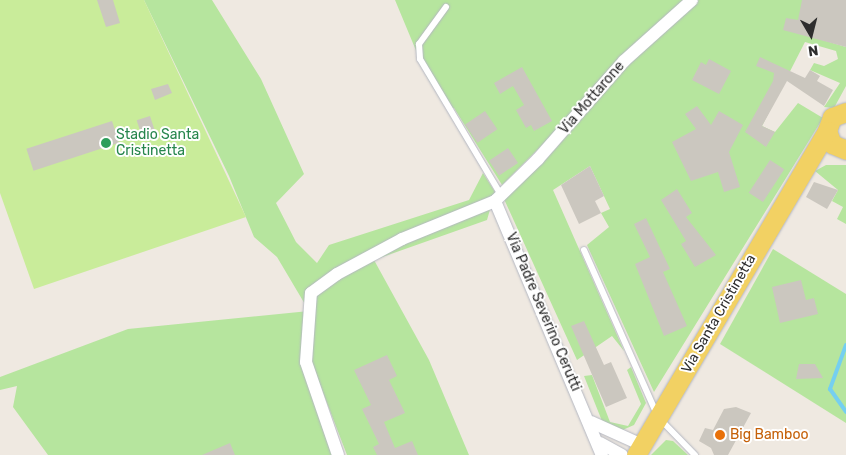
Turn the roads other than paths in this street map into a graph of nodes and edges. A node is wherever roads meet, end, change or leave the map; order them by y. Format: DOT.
graph roads {
  1 [pos="692,0"];
  2 [pos="446,7"];
  3 [pos="843,108"];
  4 [pos="826,131"];
  5 [pos="844,150"];
  6 [pos="802,172"];
  7 [pos="498,198"];
  8 [pos="584,250"];
  9 [pos="658,417"];
  10 [pos="591,422"];
  11 [pos="601,449"];
  12 [pos="639,450"];
  13 [pos="338,455"];
  14 [pos="622,455"];
  15 [pos="695,455"];
  1 -- 7 [label="street, Via Mottarone"];
  2 -- 7 [label="lane"];
  3 -- 4 [label="main road, Via Santa Cristinetta"];
  4 -- 5 [label="main road, Via Santa Cristinetta"];
  4 -- 6 [label="main road, Via Santa Cristinetta"];
  5 -- 6 [label="main road, Via Santa Cristinetta"];
  6 -- 9 [label="main road, Via Santa Cristinetta"];
  7 -- 10 [label="street, Via Padre Severino Cerutti"];
  7 -- 13 [label="street"];
  8 -- 9 [label="lane"];
  9 -- 12 [label="main road, Via Santa Cristinetta"];
  9 -- 15 [label="lane"];
  10 -- 11 [label="street, Via Padre Severino Cerutti"];
  10 -- 12 [label="street"];
  11 -- 14 [label="street, Via Padre Severino Cerutti"];
}
